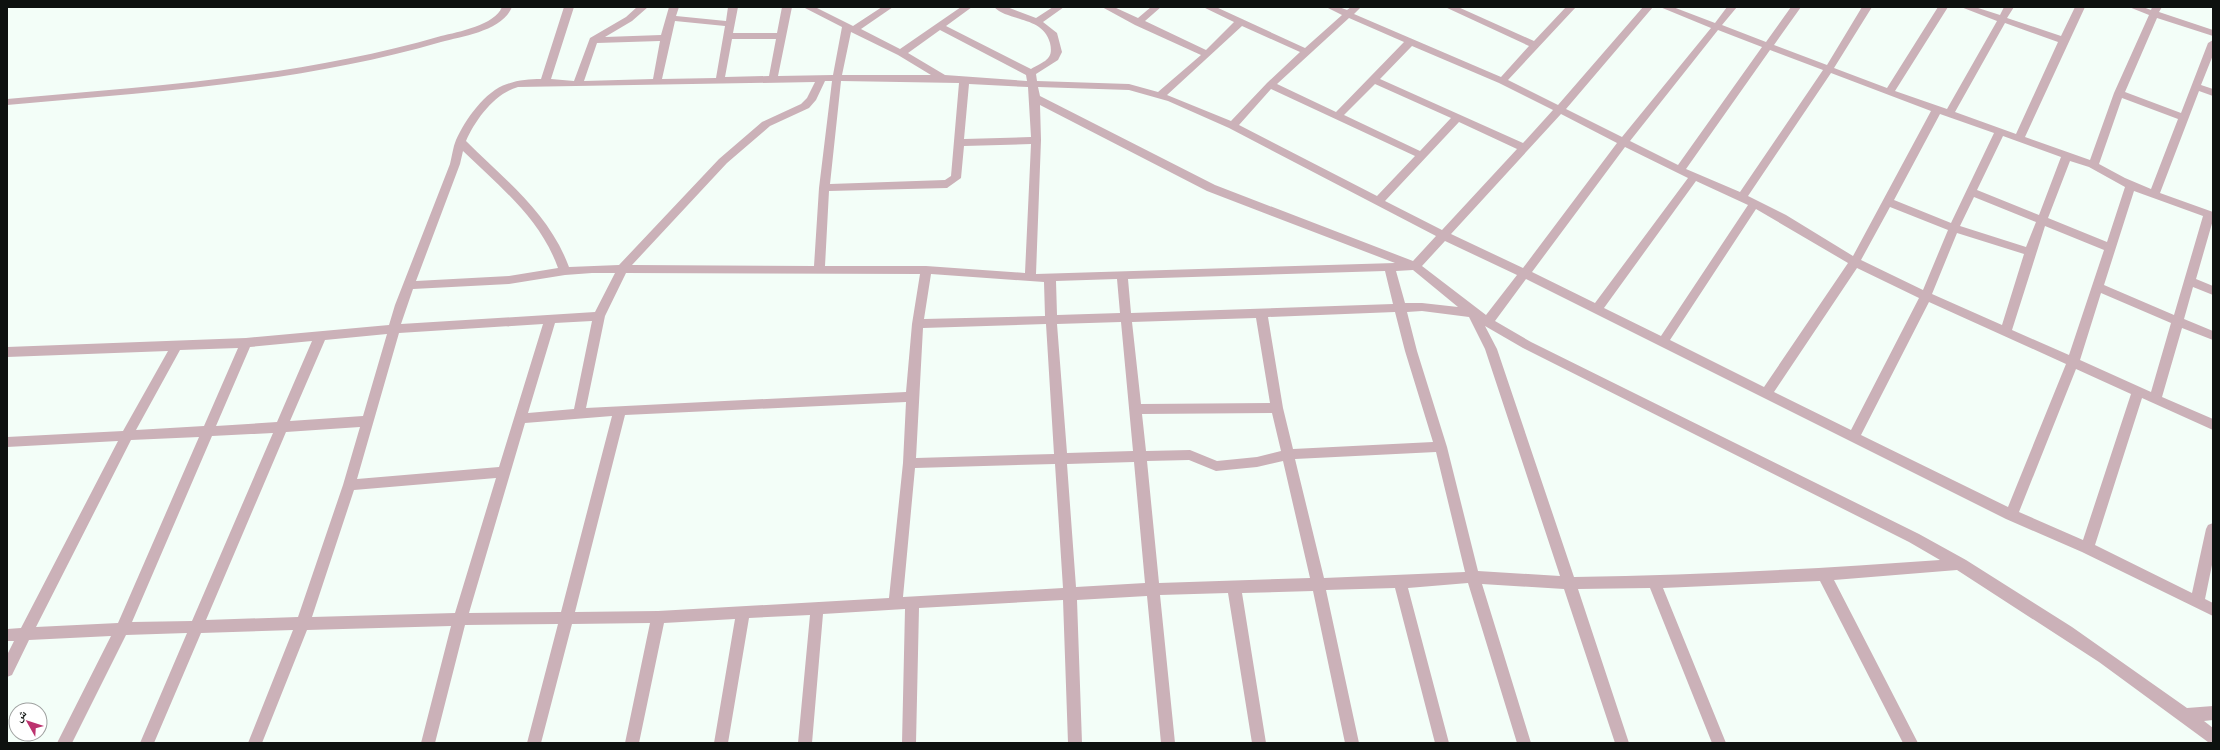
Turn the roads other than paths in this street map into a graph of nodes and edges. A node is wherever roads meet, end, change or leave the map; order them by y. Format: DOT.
graph roads {
  1 [pos="507,7"];
  2 [pos="569,7"];
  3 [pos="643,7"];
  4 [pos="674,7"];
  5 [pos="733,7"];
  6 [pos="787,7"];
  7 [pos="808,7"];
  8 [pos="888,7"];
  9 [pos="967,7"];
  10 [pos="999,7"];
  11 [pos="1060,7"];
  12 [pos="1107,7"];
  13 [pos="1156,7"];
  14 [pos="1208,7"];
  15 [pos="1331,7"];
  16 [pos="1356,7"];
  17 [pos="1452,7"];
  18 [pos="1571,7"];
  19 [pos="1648,7"];
  20 [pos="1665,7"];
  21 [pos="1732,7"];
  22 [pos="1796,7"];
  23 [pos="1867,7"];
  24 [pos="1943,7"];
  25 [pos="1966,7"];
  26 [pos="2009,7"];
  27 [pos="2080,7"];
  28 [pos="2134,7"];
  29 [pos="2156,10"];
  30 [pos="1348,14"];
  31 [pos="671,18"];
  32 [pos="2002,20"];
  33 [pos="1037,22"];
  34 [pos="1138,22"];
  35 [pos="1240,22"];
  36 [pos="730,24"];
  37 [pos="1716,26"];
  38 [pos="940,27"];
  39 [pos="851,28"];
  40 [pos="2213,33"];
  41 [pos="729,36"];
  42 [pos="781,36"];
  43 [pos="665,38"];
  44 [pos="593,40"];
  45 [pos="2062,40"];
  46 [pos="1411,41"];
  47 [pos="2213,43"];
  48 [pos="1535,45"];
  49 [pos="1769,46"];
  50 [pos="1307,52"];
  51 [pos="901,53"];
  52 [pos="1207,54"];
  53 [pos="1829,69"];
  54 [pos="836,78"];
  55 [pos="944,78"];
  56 [pos="1032,78"];
  57 [pos="773,79"];
  58 [pos="821,79"];
  59 [pos="964,80"];
  60 [pos="1375,80"];
  61 [pos="1502,81"];
  62 [pos="544,82"];
  63 [pos="657,82"];
  64 [pos="720,82"];
  65 [pos="578,84"];
  66 [pos="1270,85"];
  67 [pos="2197,87"];
  68 [pos="1888,92"];
  69 [pos="2119,93"];
  70 [pos="2213,93"];
  71 [pos="1160,96"];
  72 [pos="1035,98"];
  73 [pos="7,102"];
  74 [pos="1937,109"];
  75 [pos="1559,110"];
  76 [pos="1949,114"];
  77 [pos="1337,117"];
  78 [pos="1458,117"];
  79 [pos="2184,118"];
  80 [pos="1233,126"];
  81 [pos="2000,131"];
  82 [pos="2019,138"];
  83 [pos="1036,140"];
  84 [pos="460,142"];
  85 [pos="1623,142"];
  86 [pos="958,144"];
  87 [pos="1525,148"];
  88 [pos="2067,155"];
  89 [pos="1423,156"];
  90 [pos="2093,165"];
  91 [pos="1680,170"];
  92 [pos="1694,177"];
  93 [pos="2130,186"];
  94 [pos="824,188"];
  95 [pos="1972,192"];
  96 [pos="2154,194"];
  97 [pos="1742,197"];
  98 [pos="1379,200"];
  99 [pos="1888,202"];
  100 [pos="1754,204"];
  101 [pos="2211,215"];
  102 [pos="2043,220"];
  103 [pos="1954,228"];
  104 [pos="1444,236"];
  105 [pos="2109,247"];
  106 [pos="2030,252"];
  107 [pos="1855,262"];
  108 [pos="1415,266"];
  109 [pos="623,268"];
  110 [pos="1390,268"];
  111 [pos="819,269"];
  112 [pos="926,270"];
  113 [pos="565,271"];
  114 [pos="1524,273"];
  115 [pos="1122,275"];
  116 [pos="1050,277"];
  117 [pos="1030,278"];
  118 [pos="2189,281"];
  119 [pos="410,285"];
  120 [pos="2097,287"];
  121 [pos="2213,291"];
  122 [pos="1926,296"];
  123 [pos="1399,307"];
  124 [pos="1596,310"];
  125 [pos="1261,312"];
  126 [pos="1473,313"];
  127 [pos="599,316"];
  128 [pos="1125,318"];
  129 [pos="1051,319"];
  130 [pos="550,320"];
  131 [pos="2178,321"];
  132 [pos="1488,322"];
  133 [pos="918,324"];
  134 [pos="394,329"];
  135 [pos="2006,331"];
  136 [pos="320,336"];
  137 [pos="2213,336"];
  138 [pos="1663,342"];
  139 [pos="246,343"];
  140 [pos="176,346"];
  141 [pos="7,352"];
  142 [pos="2073,362"];
  143 [pos="2138,391"];
  144 [pos="1767,393"];
  145 [pos="912,397"];
  146 [pos="2155,399"];
  147 [pos="1277,408"];
  148 [pos="1135,409"];
  149 [pos="620,410"];
  150 [pos="579,413"];
  151 [pos="519,418"];
  152 [pos="368,421"];
  153 [pos="2213,425"];
  154 [pos="283,427"];
  155 [pos="206,431"];
  156 [pos="127,435"];
  157 [pos="1854,436"];
  158 [pos="7,442"];
  159 [pos="1441,447"];
  160 [pos="1288,454"];
  161 [pos="1060,457"];
  162 [pos="1140,457"];
  163 [pos="909,463"];
  164 [pos="503,472"];
  165 [pos="349,485"];
  166 [pos="2011,515"];
  167 [pos="2213,529"];
  168 [pos="2087,548"];
  169 [pos="1961,564"];
  170 [pos="1824,575"];
  171 [pos="1473,577"];
  172 [pos="1400,582"];
  173 [pos="1654,582"];
  174 [pos="1318,583"];
  175 [pos="1570,584"];
  176 [pos="1234,587"];
  177 [pos="1154,590"];
  178 [pos="1070,595"];
  179 [pos="2197,602"];
  180 [pos="895,604"];
  181 [pos="912,604"];
  182 [pos="817,609"];
  183 [pos="2213,610"];
  184 [pos="743,613"];
  185 [pos="658,617"];
  186 [pos="565,618"];
  187 [pos="460,619"];
  188 [pos="302,625"];
  189 [pos="198,628"];
  190 [pos="122,629"];
  191 [pos="26,634"];
  192 [pos="7,635"];
  193 [pos="7,670"];
  194 [pos="2213,713"];
  195 [pos="2184,715"];
  196 [pos="2213,737"];
  197 [pos="64,743"];
  198 [pos="147,743"];
  199 [pos="255,743"];
  200 [pos="428,743"];
  201 [pos="534,743"];
  202 [pos="632,743"];
  203 [pos="722,743"];
  204 [pos="805,743"];
  205 [pos="909,743"];
  206 [pos="1075,743"];
  207 [pos="1168,743"];
  208 [pos="1259,743"];
  209 [pos="1352,743"];
  210 [pos="1442,743"];
  211 [pos="1524,743"];
  212 [pos="1622,743"];
  213 [pos="1719,743"];
  214 [pos="1911,743"];
  1 -- 73 [label="street"];
  2 -- 62 [label="street"];
  3 -- 44 [label="street"];
  4 -- 31 [label="street"];
  5 -- 36 [label="street"];
  6 -- 42 [label="street"];
  7 -- 39 [label="street"];
  8 -- 39 [label="street"];
  9 -- 38 [label="street"];
  10 -- 33 [label="street"];
  11 -- 33 [label="street"];
  12 -- 34 [label="street"];
  13 -- 34 [label="street"];
  14 -- 35 [label="street"];
  15 -- 30 [label="street"];
  16 -- 30 [label="street"];
  17 -- 48 [label="street"];
  18 -- 48 [label="street"];
  19 -- 75 [label="street"];
  20 -- 37 [label="street"];
  21 -- 37 [label="street"];
  22 -- 49 [label="street"];
  23 -- 53 [label="street"];
  24 -- 68 [label="street"];
  25 -- 32 [label="street"];
  26 -- 32 [label="street"];
  27 -- 45 [label="street"];
  28 -- 29 [label="street"];
  29 -- 40 [label="street"];
  29 -- 69 [label="street"];
  30 -- 46 [label="street"];
  30 -- 50 [label="street"];
  31 -- 36 [label="street"];
  31 -- 43 [label="street"];
  32 -- 45 [label="street"];
  32 -- 76 [label="street"];
  33 -- 56 [label="street"];
  34 -- 52 [label="street"];
  35 -- 50 [label="street"];
  35 -- 52 [label="street"];
  36 -- 41 [label="street"];
  37 -- 49 [label="street"];
  37 -- 85 [label="street"];
  38 -- 51 [label="street"];
  38 -- 56 [label="street"];
  39 -- 51 [label="street"];
  39 -- 54 [label="street"];
  41 -- 42 [label="street"];
  41 -- 64 [label="street"];
  42 -- 57 [label="street"];
  43 -- 44 [label="street"];
  43 -- 63 [label="street"];
  44 -- 65 [label="street"];
  45 -- 82 [label="street"];
  46 -- 60 [label="street"];
  46 -- 61 [label="street"];
  47 -- 67 [label="street"];
  48 -- 61 [label="street"];
  49 -- 53 [label="street"];
  49 -- 91 [label="street"];
  50 -- 66 [label="street"];
  51 -- 55 [label="street"];
  52 -- 71 [label="street"];
  53 -- 68 [label="street"];
  53 -- 97 [label="street"];
  54 -- 55 [label="street"];
  54 -- 58 [label="street"];
  54 -- 94 [label="street"];
  55 -- 59 [label="street"];
  56 -- 59 [label="street"];
  56 -- 71 [label="street"];
  56 -- 72 [label="street"];
  57 -- 58 [label="street"];
  57 -- 64 [label="street"];
  58 -- 109 [label="street"];
  59 -- 86 [label="street"];
  60 -- 77 [label="street"];
  60 -- 78 [label="street"];
  61 -- 75 [label="street"];
  62 -- 65 [label="street"];
  62 -- 84 [label="street"];
  63 -- 64 [label="street"];
  63 -- 65 [label="street"];
  66 -- 77 [label="street"];
  66 -- 80 [label="street"];
  67 -- 70 [label="street"];
  67 -- 79 [label="street"];
  68 -- 74 [label="street"];
  69 -- 79 [label="street"];
  69 -- 90 [label="street"];
  71 -- 80 [label="street"];
  72 -- 83 [label="street"];
  72 -- 108 [label="street"];
  74 -- 76 [label="street"];
  74 -- 99 [label="street"];
  75 -- 85 [label="street"];
  75 -- 87 [label="street"];
  76 -- 81 [label="street"];
  77 -- 89 [label="street"];
  78 -- 87 [label="street"];
  78 -- 89 [label="street"];
  79 -- 96 [label="street"];
  80 -- 98 [label="street"];
  81 -- 82 [label="street"];
  81 -- 95 [label="street"];
  82 -- 88 [label="street"];
  83 -- 86 [label="street"];
  83 -- 117 [label="street"];
  84 -- 113 [label="street"];
  84 -- 119 [label="street"];
  85 -- 91 [label="street"];
  85 -- 114 [label="street"];
  86 -- 94 [label="street"];
  87 -- 104 [label="street"];
  88 -- 90 [label="street"];
  88 -- 102 [label="street"];
  89 -- 98 [label="street"];
  90 -- 93 [label="street"];
  91 -- 92 [label="street"];
  92 -- 97 [label="street"];
  92 -- 124 [label="street"];
  93 -- 96 [label="street"];
  93 -- 105 [label="street"];
  94 -- 111 [label="street"];
  95 -- 102 [label="street"];
  95 -- 103 [label="street"];
  96 -- 101 [label="street"];
  97 -- 100 [label="street"];
  98 -- 104 [label="street"];
  99 -- 103 [label="street"];
  99 -- 107 [label="street"];
  100 -- 107 [label="street"];
  100 -- 138 [label="street"];
  101 -- 118 [label="street"];
  102 -- 105 [label="street"];
  102 -- 106 [label="street"];
  103 -- 106 [label="street"];
  103 -- 122 [label="street"];
  104 -- 108 [label="street"];
  104 -- 114 [label="street"];
  105 -- 120 [label="street"];
  106 -- 135 [label="street"];
  107 -- 122 [label="street"];
  107 -- 144 [label="street"];
  108 -- 110 [label="street"];
  108 -- 126 [label="street"];
  109 -- 111 [label="street"];
  109 -- 113 [label="street"];
  109 -- 127 [label="street"];
  110 -- 115 [label="street"];
  110 -- 123 [label="street"];
  111 -- 112 [label="street"];
  112 -- 117 [label="street"];
  112 -- 133 [label="street"];
  113 -- 119 [label="street"];
  114 -- 124 [label="street"];
  114 -- 132 [label="street"];
  115 -- 116 [label="street"];
  115 -- 128 [label="street"];
  116 -- 117 [label="street"];
  116 -- 129 [label="street"];
  118 -- 121 [label="street"];
  118 -- 131 [label="street"];
  119 -- 134 [label="street"];
  120 -- 131 [label="street"];
  120 -- 142 [label="street"];
  122 -- 135 [label="street"];
  122 -- 157 [label="street"];
  123 -- 125 [label="street"];
  123 -- 126 [label="street"];
  123 -- 159 [label="street"];
  124 -- 138 [label="street"];
  125 -- 128 [label="street"];
  125 -- 147 [label="street"];
  126 -- 132 [label="street"];
  126 -- 175 [label="street"];
  127 -- 130 [label="street"];
  127 -- 150 [label="street"];
  128 -- 129 [label="street"];
  128 -- 148 [label="street"];
  129 -- 133 [label="street"];
  129 -- 161 [label="street"];
  130 -- 134 [label="street"];
  130 -- 151 [label="street"];
  131 -- 137 [label="street"];
  131 -- 146 [label="street"];
  132 -- 169 [label="street"];
  133 -- 145 [label="street"];
  134 -- 136 [label="street"];
  134 -- 152 [label="street"];
  135 -- 142 [label="street"];
  136 -- 139 [label="street"];
  136 -- 154 [label="street"];
  138 -- 144 [label="street"];
  139 -- 140 [label="street"];
  139 -- 155 [label="street"];
  140 -- 141 [label="street"];
  140 -- 156 [label="street"];
  142 -- 143 [label="street"];
  142 -- 166 [label="street"];
  143 -- 146 [label="street"];
  143 -- 168 [label="street"];
  144 -- 157 [label="street"];
  145 -- 149 [label="street"];
  145 -- 163 [label="street"];
  146 -- 153 [label="street"];
  147 -- 148 [label="street"];
  147 -- 160 [label="street"];
  148 -- 162 [label="street"];
  149 -- 150 [label="street"];
  149 -- 186 [label="street"];
  150 -- 151 [label="street"];
  151 -- 164 [label="street"];
  152 -- 154 [label="street"];
  152 -- 165 [label="street"];
  154 -- 155 [label="street"];
  154 -- 189 [label="street"];
  155 -- 156 [label="street"];
  155 -- 190 [label="street"];
  156 -- 158 [label="street"];
  156 -- 191 [label="street"];
  157 -- 166 [label="street"];
  159 -- 160 [label="street"];
  159 -- 171 [label="street"];
  160 -- 162 [label="street"];
  160 -- 174 [label="street"];
  161 -- 162 [label="street"];
  161 -- 163 [label="street"];
  161 -- 178 [label="street"];
  162 -- 177 [label="street"];
  163 -- 180 [label="street"];
  164 -- 165 [label="street"];
  164 -- 187 [label="street"];
  165 -- 188 [label="street"];
  166 -- 168 [label="street"];
  167 -- 179 [label="street"];
  168 -- 179 [label="street"];
  169 -- 170 [label="street"];
  169 -- 195 [label="street"];
  170 -- 173 [label="street"];
  170 -- 214 [label="street"];
  171 -- 172 [label="street"];
  171 -- 175 [label="street"];
  171 -- 211 [label="street"];
  172 -- 174 [label="street"];
  172 -- 210 [label="street"];
  173 -- 175 [label="street"];
  173 -- 213 [label="street"];
  174 -- 176 [label="street"];
  174 -- 209 [label="street"];
  175 -- 212 [label="street"];
  176 -- 177 [label="street"];
  176 -- 208 [label="street"];
  177 -- 178 [label="street"];
  177 -- 207 [label="street"];
  178 -- 181 [label="street"];
  178 -- 206 [label="street"];
  179 -- 183 [label="street"];
  180 -- 181 [label="street"];
  180 -- 182 [label="street"];
  181 -- 205 [label="street"];
  182 -- 184 [label="street"];
  182 -- 204 [label="street"];
  184 -- 185 [label="street"];
  184 -- 203 [label="street"];
  185 -- 186 [label="street"];
  185 -- 202 [label="street"];
  186 -- 187 [label="street"];
  186 -- 201 [label="street"];
  187 -- 188 [label="street"];
  187 -- 200 [label="street"];
  188 -- 189 [label="street"];
  188 -- 199 [label="street"];
  189 -- 190 [label="street"];
  189 -- 198 [label="street"];
  190 -- 191 [label="street"];
  190 -- 197 [label="street"];
  191 -- 192 [label="street"];
  191 -- 193 [label="street"];
  194 -- 195 [label="street"];
  195 -- 196 [label="street"];
}
